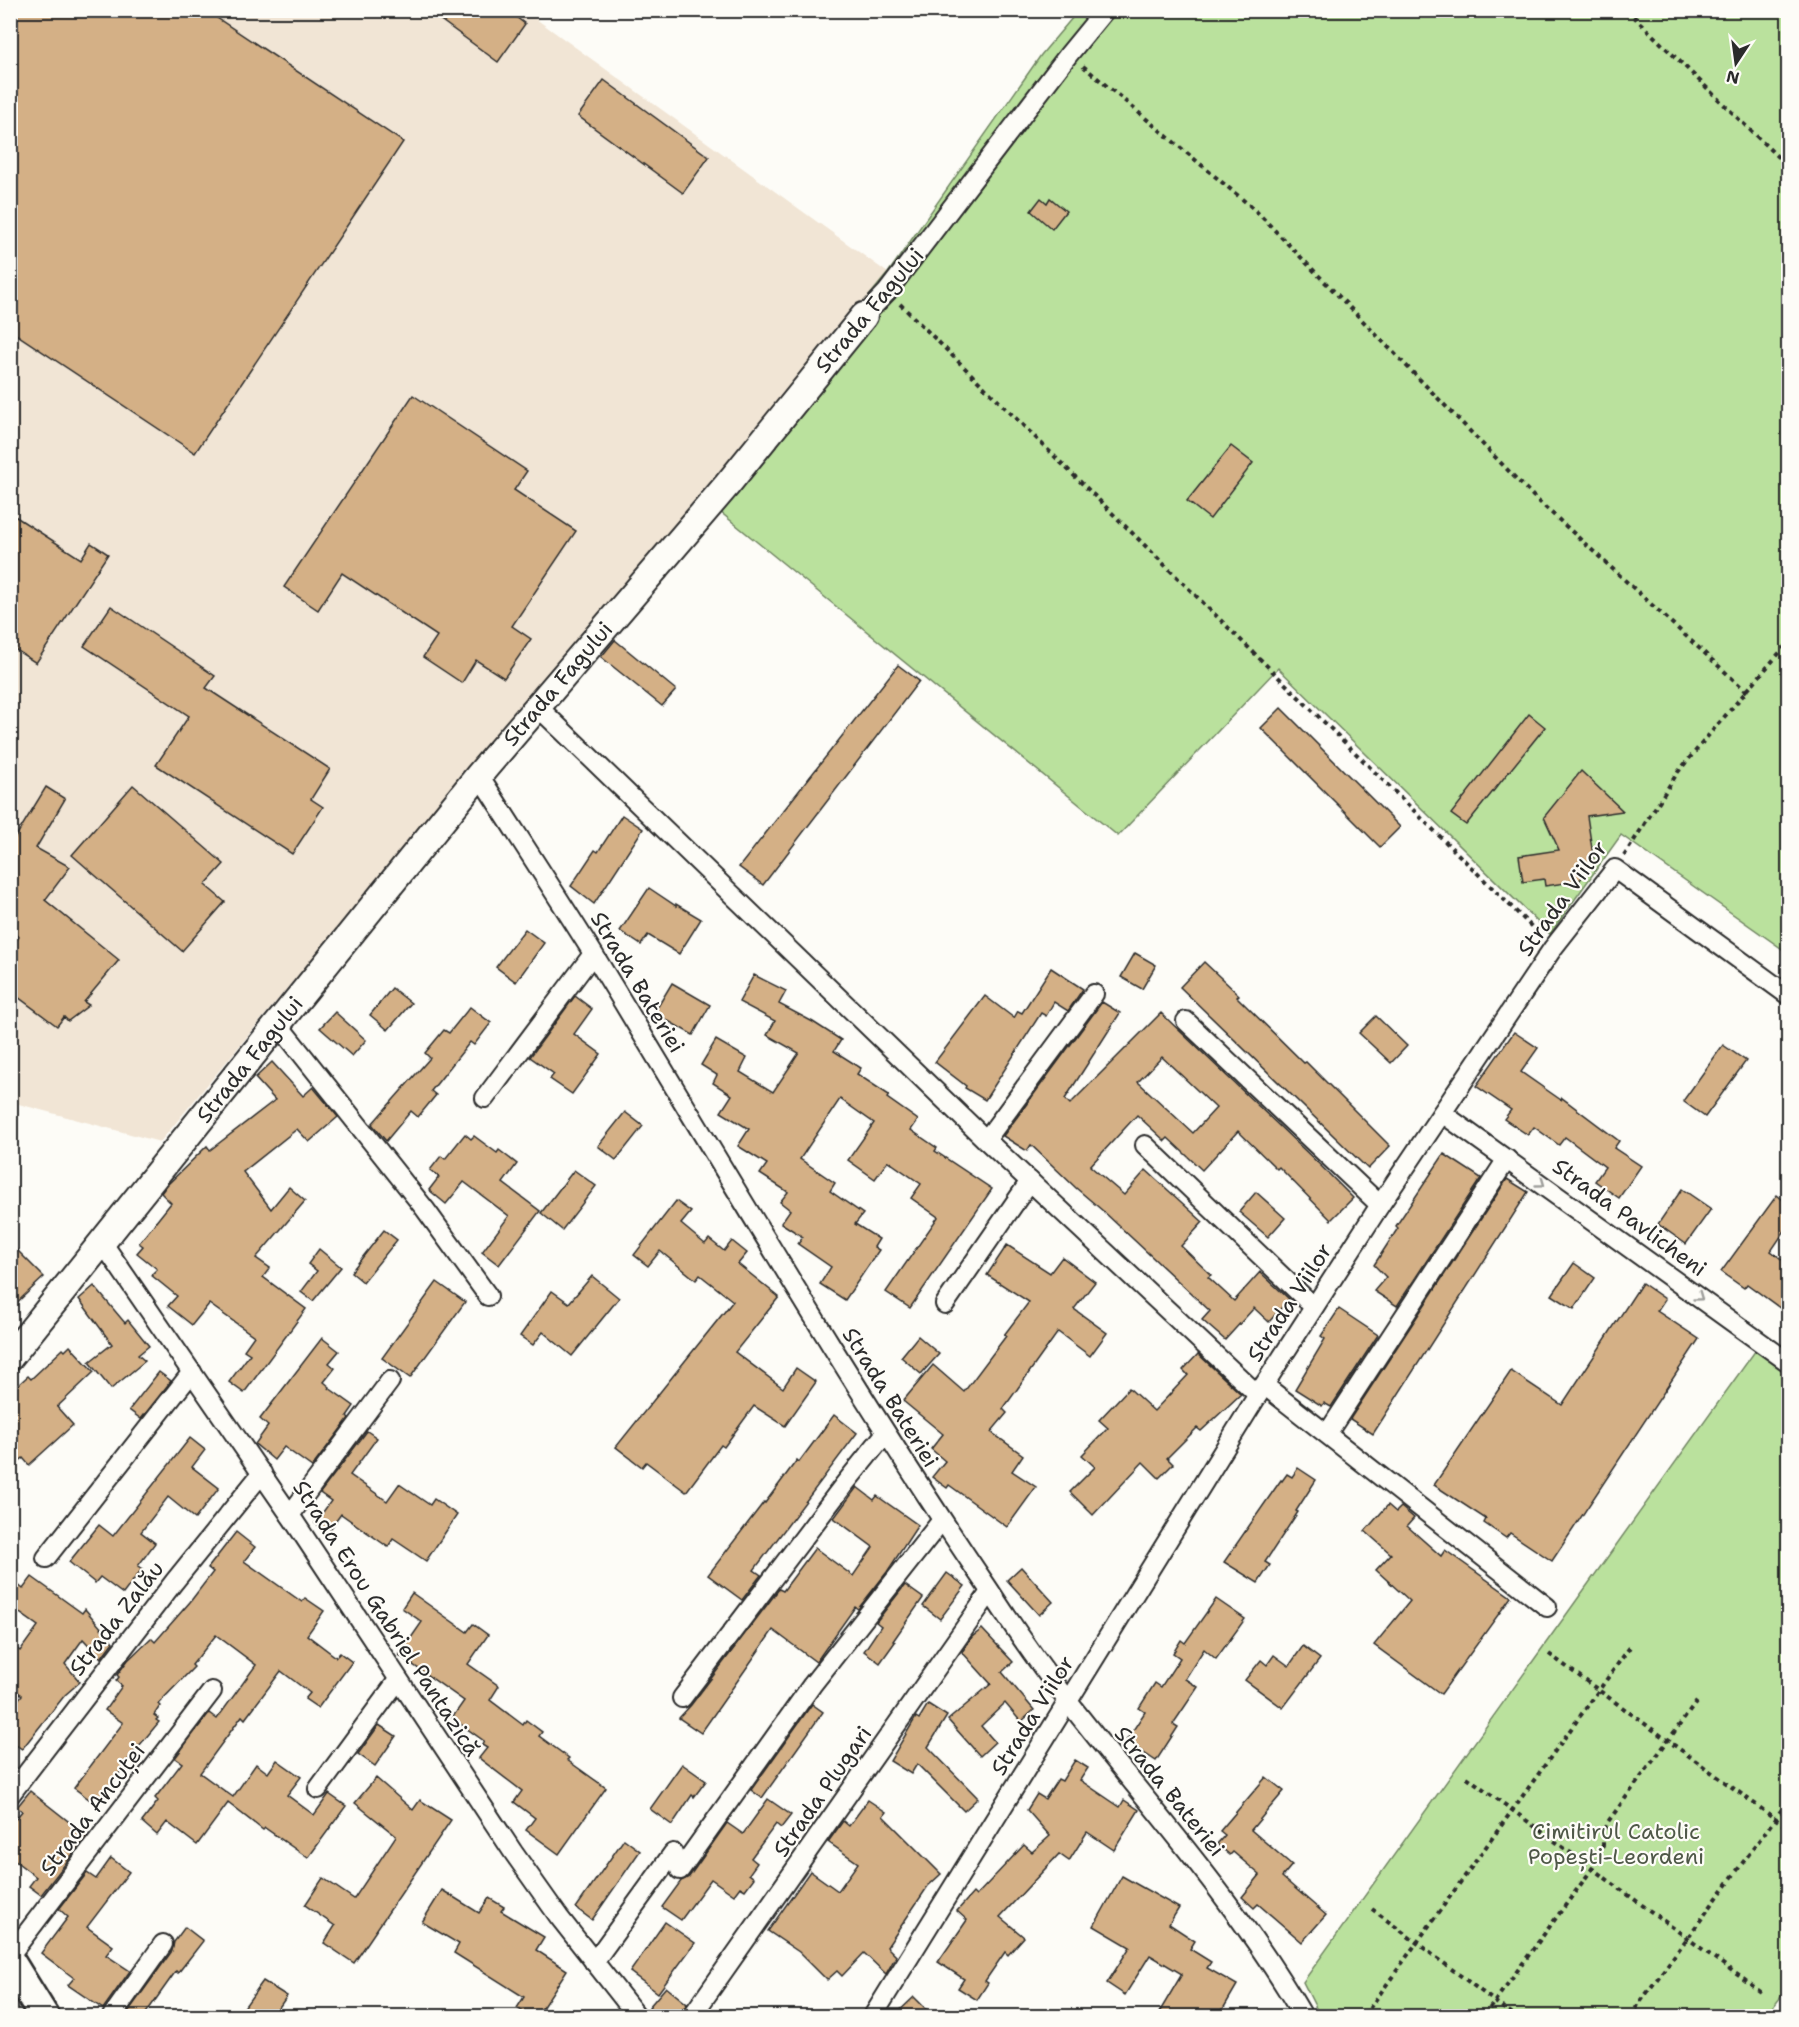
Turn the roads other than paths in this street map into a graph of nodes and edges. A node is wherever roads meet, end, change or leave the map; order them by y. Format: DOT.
graph roads {
  1 [pos="1105,10"];
  2 [pos="864,316"];
  3 [pos="538,707"];
  4 [pos="479,775"];
  5 [pos="593,954"];
  6 [pos="1094,994"];
  7 [pos="1788,995"];
  8 [pos="1186,1021"];
  9 [pos="277,1023"];
  10 [pos="485,1098"];
  11 [pos="1442,1113"];
  12 [pos="986,1140"];
  13 [pos="1145,1145"];
  14 [pos="1508,1159"];
  15 [pos="1030,1182"];
  16 [pos="1380,1205"];
  17 [pos="102,1242"];
  18 [pos="488,1296"];
  19 [pos="945,1304"];
  20 [pos="1314,1307"];
  21 [pos="10,1357"];
  22 [pos="1788,1362"];
  23 [pos="192,1371"];
  24 [pos="390,1381"];
  25 [pos="1261,1390"];
  26 [pos="885,1434"];
  27 [pos="1328,1434"];
  28 [pos="262,1473"];
  29 [pos="290,1515"];
  30 [pos="942,1520"];
  31 [pos="46,1558"];
  32 [pos="990,1592"];
  33 [pos="1547,1607"];
  34 [pos="398,1680"];
  35 [pos="212,1691"];
  36 [pos="682,1698"];
  37 [pos="1068,1702"];
  38 [pos="318,1789"];
  39 [pos="10,1795"];
  40 [pos="673,1853"];
  41 [pos="680,1870"];
  42 [pos="163,1944"];
  43 [pos="10,1954"];
  44 [pos="10,1961"];
  45 [pos="594,1962"];
  46 [pos="44,2016"];
  47 [pos="112,2016"];
  48 [pos="637,2016"];
  49 [pos="692,2016"];
  50 [pos="873,2016"];
  51 [pos="1303,2016"];
  1 -- 2 [label="street, Strada Fagului"];
  2 -- 3 [label="street, Strada Fagului"];
  3 -- 4 [label="street, Strada Fagului"];
  3 -- 12 [label="street"];
  4 -- 5 [label="street, Strada Bateriei"];
  4 -- 9 [label="street, Strada Fagului"];
  5 -- 10 [label="street"];
  5 -- 26 [label="street, Strada Bateriei"];
  6 -- 12 [label="street"];
  7 -- 11 [label="street, Strada Viilor"];
  8 -- 16 [label="street"];
  9 -- 17 [label="street, Strada Fagului"];
  9 -- 18 [label="street"];
  11 -- 14 [label="street, Strada Pavlicheni"];
  11 -- 16 [label="street, Strada Viilor"];
  12 -- 15 [label="street"];
  13 -- 20 [label="street"];
  14 -- 22 [label="street, Strada Pavlicheni, one-way"];
  14 -- 27 [label="street"];
  15 -- 19 [label="street"];
  15 -- 25 [label="street"];
  16 -- 20 [label="street, Strada Viilor"];
  17 -- 21 [label="street, Strada Fagului"];
  17 -- 23 [label="street, Strada Erou Gabriel Pantazică"];
  20 -- 25 [label="street, Strada Viilor"];
  23 -- 28 [label="street, Strada Erou Gabriel Pantazică"];
  23 -- 31 [label="street"];
  24 -- 29 [label="street"];
  25 -- 27 [label="street"];
  25 -- 37 [label="street, Strada Viilor"];
  26 -- 30 [label="street, Strada Bateriei"];
  26 -- 36 [label="street"];
  27 -- 33 [label="street"];
  28 -- 29 [label="street, Strada Erou Gabriel Pantazică"];
  28 -- 39 [label="street, Strada Zalău"];
  29 -- 34 [label="street, Strada Erou Gabriel Pantazică"];
  30 -- 32 [label="street, Strada Bateriei"];
  30 -- 41 [label="street"];
  32 -- 37 [label="street, Strada Bateriei"];
  32 -- 49 [label="street, Strada Plugari"];
  34 -- 38 [label="street"];
  34 -- 45 [label="street, Strada Erou Gabriel Pantazică"];
  35 -- 43 [label="street, Strada Ancuței"];
  37 -- 50 [label="street, Strada Viilor"];
  37 -- 51 [label="street, Strada Bateriei"];
  40 -- 45 [label="street"];
  42 -- 47 [label="street"];
  44 -- 46 [label="main road"];
  45 -- 48 [label="street, Strada Erou Gabriel Pantazică"];
}
